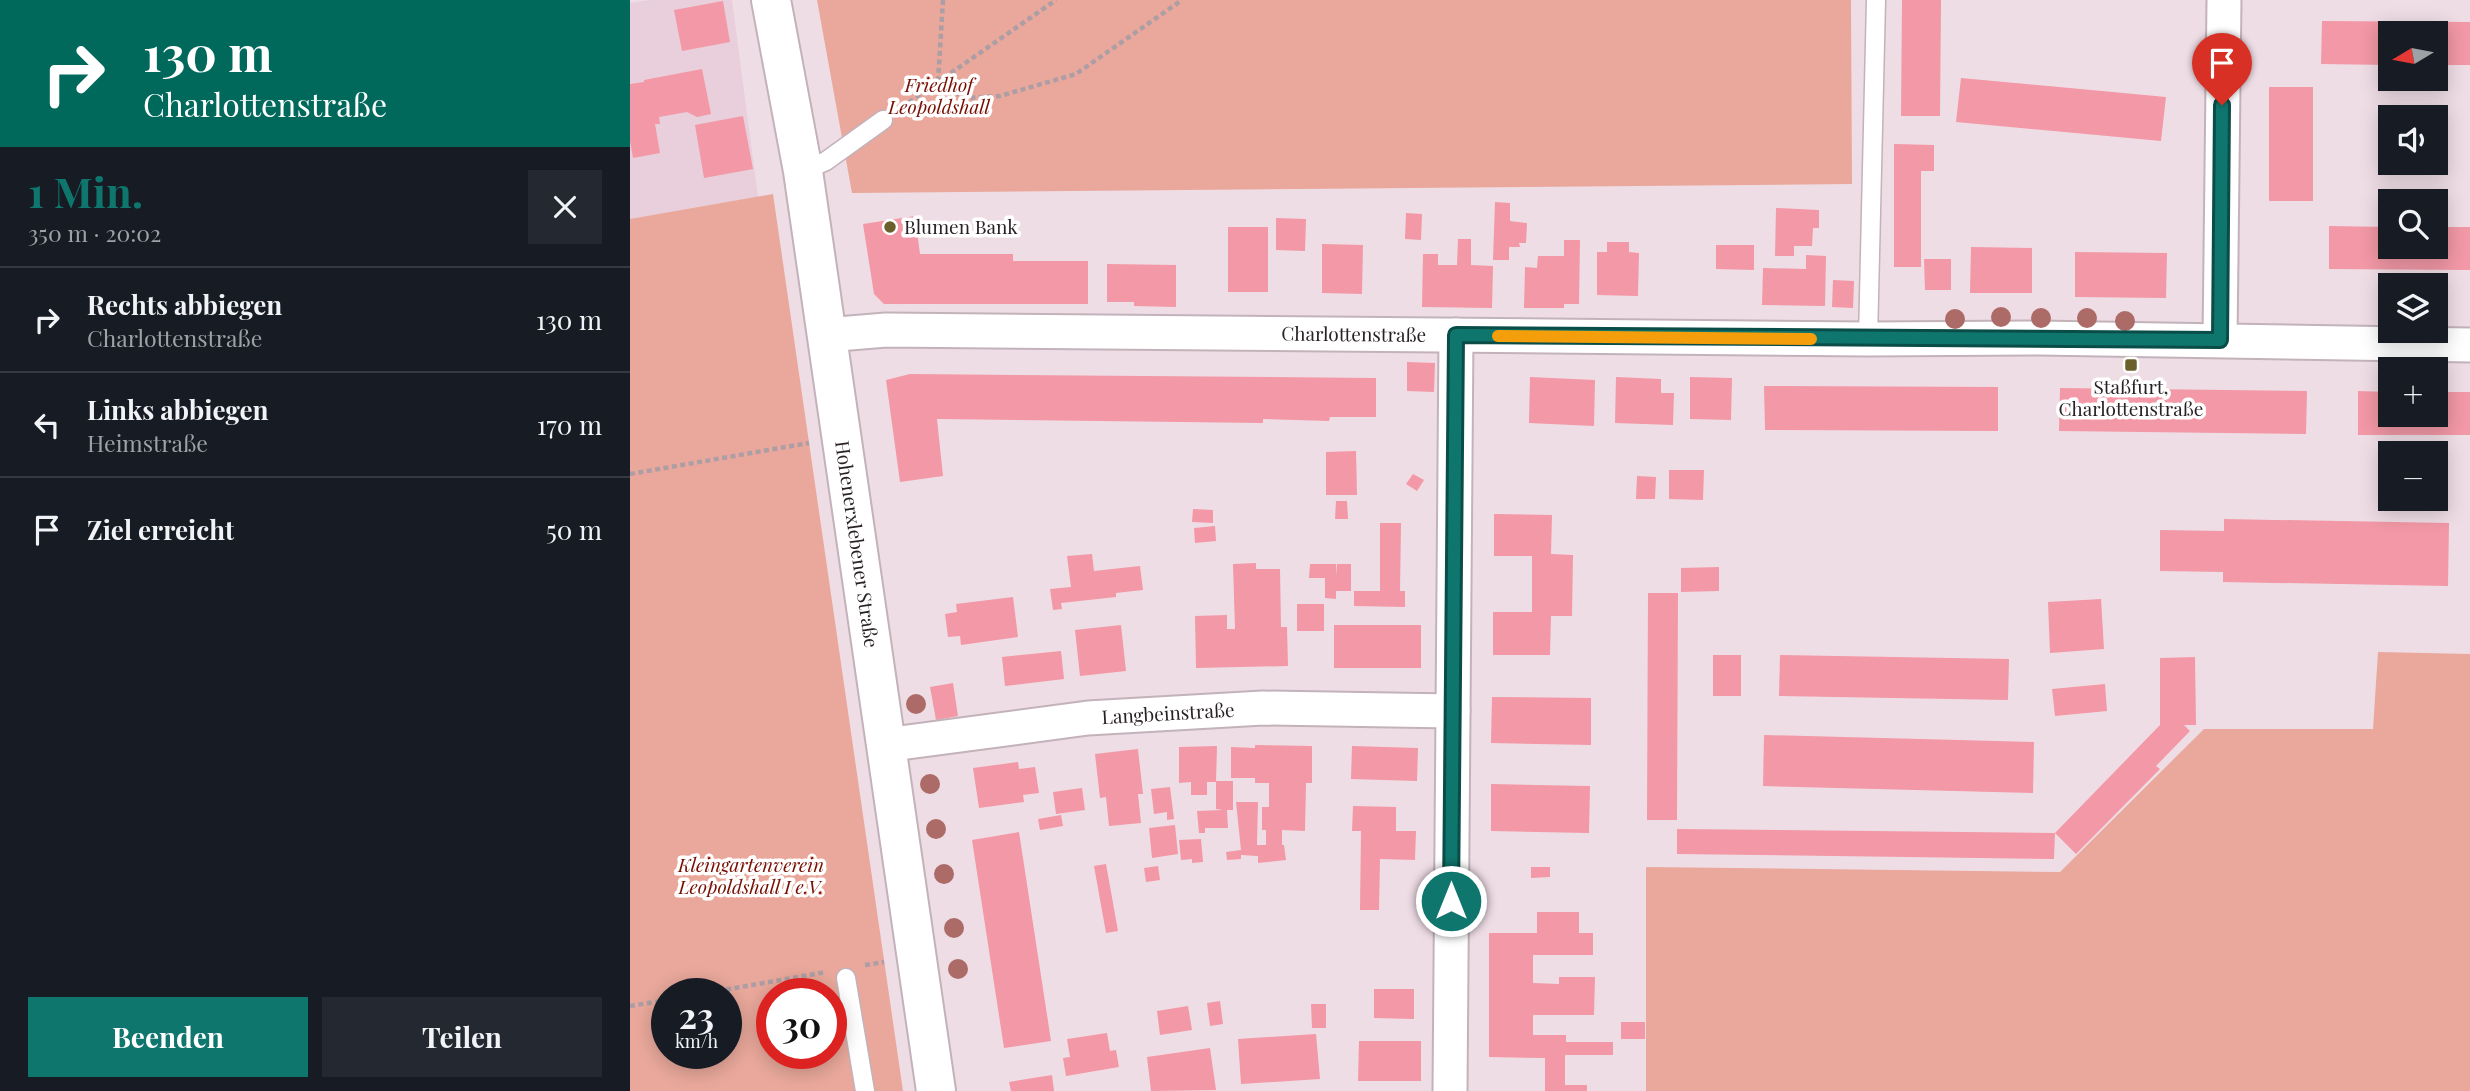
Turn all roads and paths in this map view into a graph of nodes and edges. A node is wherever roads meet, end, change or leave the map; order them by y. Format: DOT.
graph roads {
  1 [pos="771,0"];
  2 [pos="1056,0"];
  3 [pos="1182,0"];
  4 [pos="1876,0"];
  5 [pos="2224,0"];
  6 [pos="944,1"];
  7 [pos="938,82"];
  8 [pos="883,120"];
  9 [pos="803,172"];
  10 [pos="826,335"];
  11 [pos="1456,335"];
  12 [pos="1868,339"];
  13 [pos="2220,340"];
  14 [pos="2470,345"];
  15 [pos="841,438"];
  16 [pos="630,474"];
  17 [pos="1452,711"];
  18 [pos="886,745"];
  19 [pos="916,957"];
  20 [pos="844,972"];
  21 [pos="742,988"];
  22 [pos="651,1003"];
  23 [pos="630,1006"];
  24 [pos="865,1091"];
  25 [pos="936,1091"];
  26 [pos="1450,1091"];
  1 -- 9 [label="main road, Hohenerxlebener Straße"];
  2 -- 7 [label="path"];
  3 -- 7 [label="path"];
  4 -- 12 [label="lane"];
  5 -- 13 [label="street"];
  6 -- 7 [label="path"];
  7 -- 8 [label="path"];
  8 -- 9 [label="lane"];
  9 -- 10 [label="main road, Hohenerxlebener Straße"];
  10 -- 11 [label="street, Charlottenstraße"];
  10 -- 15 [label="main road, Hohenerxlebener Straße"];
  11 -- 12 [label="street, Charlottenstraße"];
  11 -- 17 [label="street"];
  12 -- 13 [label="street, Charlottenstraße"];
  13 -- 14 [label="street, Charlottenstraße"];
  15 -- 16 [label="path"];
  15 -- 18 [label="main road, Hohenerxlebener Straße"];
  17 -- 18 [label="street, Langbeinstraße"];
  17 -- 26 [label="street"];
  18 -- 19 [label="main road, Hohenerxlebener Straße"];
  19 -- 20 [label="path"];
  19 -- 25 [label="main road, Hohenerxlebener Straße"];
  20 -- 21 [label="path"];
  20 -- 24 [label="lane"];
  22 -- 23 [label="path"];
}
